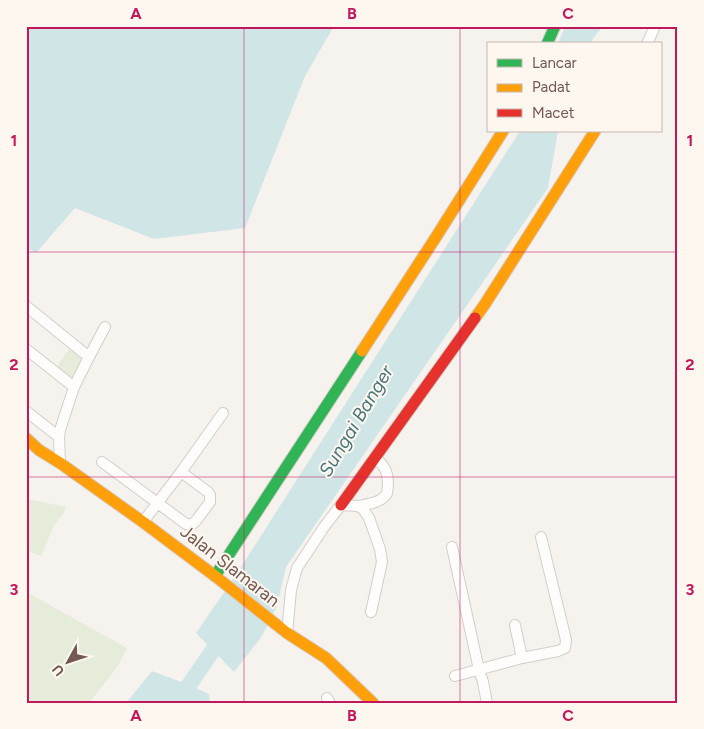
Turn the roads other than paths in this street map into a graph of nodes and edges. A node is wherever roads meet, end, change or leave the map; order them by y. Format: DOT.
graph roads {
  1 [pos="555,26"];
  2 [pos="655,26"];
  3 [pos="549,42"];
  4 [pos="648,42"];
  5 [pos="502,132"];
  6 [pos="594,132"];
  7 [pos="26,306"];
  8 [pos="105,327"];
  9 [pos="26,349"];
  10 [pos="88,357"];
  11 [pos="74,387"];
  12 [pos="26,411"];
  13 [pos="223,413"];
  14 [pos="59,437"];
  15 [pos="26,438"];
  16 [pos="26,449"];
  17 [pos="38,450"];
  18 [pos="375,457"];
  19 [pos="102,462"];
  20 [pos="60,463"];
  21 [pos="181,472"];
  22 [pos="157,504"];
  23 [pos="341,505"];
  24 [pos="358,506"];
  25 [pos="143,522"];
  26 [pos="541,537"];
  27 [pos="452,547"];
  28 [pos="215,576"];
  29 [pos="371,612"];
  30 [pos="515,624"];
  31 [pos="283,629"];
  32 [pos="522,658"];
  33 [pos="479,670"];
  34 [pos="455,676"];
  35 [pos="372,703"];
  36 [pos="488,703"];
  1 -- 3 [label="street"];
  2 -- 4 [label="street"];
  5 -- 28 [label="street"];
  6 -- 18 [label="street"];
  7 -- 10 [label="street"];
  8 -- 10 [label="street"];
  9 -- 11 [label="street"];
  10 -- 11 [label="street"];
  11 -- 14 [label="street"];
  12 -- 14 [label="street"];
  13 -- 21 [label="street"];
  14 -- 20 [label="street"];
  15 -- 17 [label="street, Jalan Slamaran"];
  16 -- 17 [label="street"];
  17 -- 20 [label="street, Jalan Slamaran"];
  18 -- 23 [label="street"];
  18 -- 24 [label="street"];
  19 -- 22 [label="street"];
  20 -- 25 [label="street, Jalan Slamaran"];
  21 -- 22 [label="street"];
  21 -- 22 [label="street"];
  22 -- 25 [label="street"];
  23 -- 24 [label="street"];
  23 -- 31 [label="street"];
  24 -- 29 [label="street"];
  25 -- 28 [label="street, Jalan Slamaran"];
  26 -- 32 [label="street"];
  27 -- 33 [label="street"];
  28 -- 31 [label="street, Jalan Slamaran"];
  30 -- 32 [label="street"];
  31 -- 35 [label="street, Jalan Slamaran"];
  32 -- 33 [label="street"];
  33 -- 34 [label="street"];
  33 -- 36 [label="street"];
}
